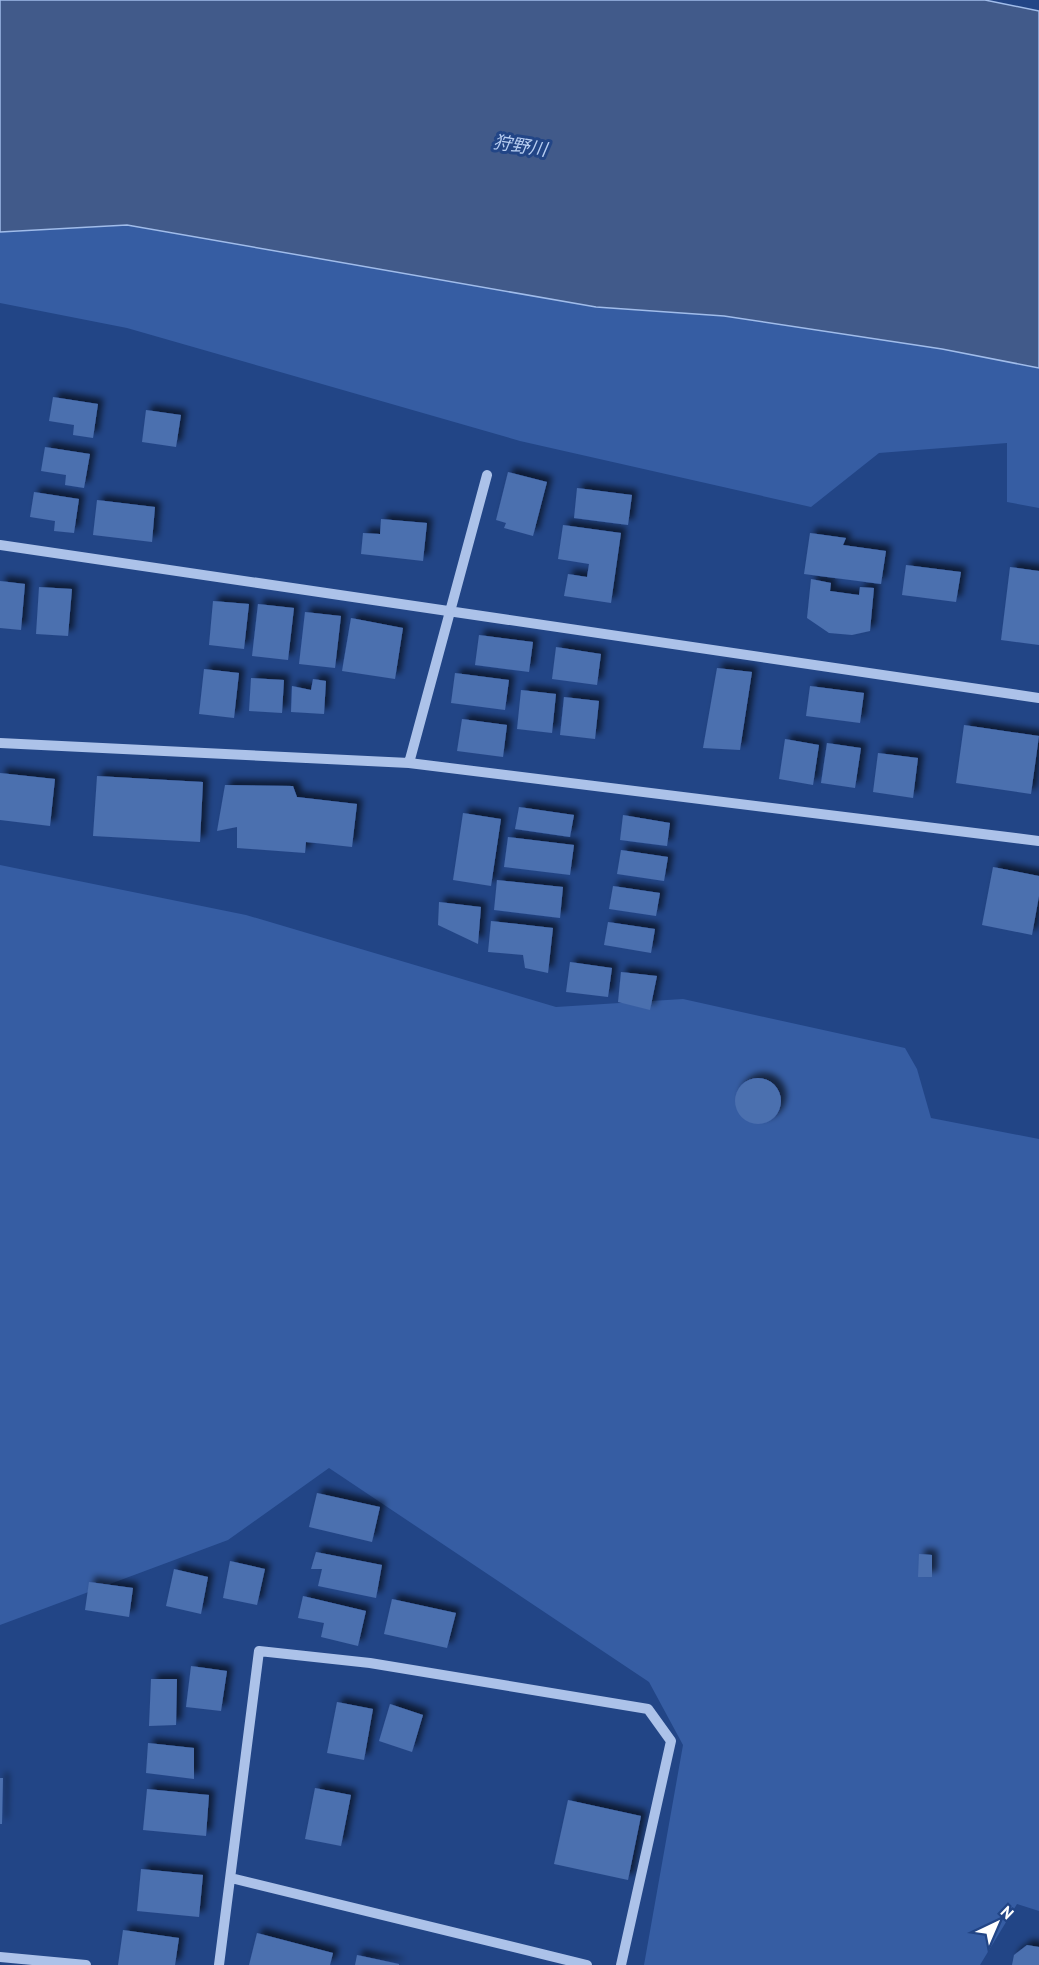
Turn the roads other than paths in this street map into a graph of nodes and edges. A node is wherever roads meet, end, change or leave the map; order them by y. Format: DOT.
graph roads {
  1 [pos="487,475"];
  2 [pos="0,545"];
  3 [pos="451,611"];
  4 [pos="1039,698"];
  5 [pos="0,743"];
  6 [pos="409,763"];
  7 [pos="1039,841"];
  8 [pos="231,1878"];
  9 [pos="0,1957"];
  10 [pos="86,1965"];
  11 [pos="219,1965"];
  12 [pos="587,1965"];
  13 [pos="621,1965"];
  1 -- 3 [label="street"];
  2 -- 3 [label="street"];
  3 -- 4 [label="street"];
  3 -- 6 [label="street"];
  5 -- 6 [label="street"];
  6 -- 7 [label="street"];
  8 -- 11 [label="street"];
  8 -- 12 [label="street"];
  8 -- 13 [label="street"];
  9 -- 10 [label="street"];
}
